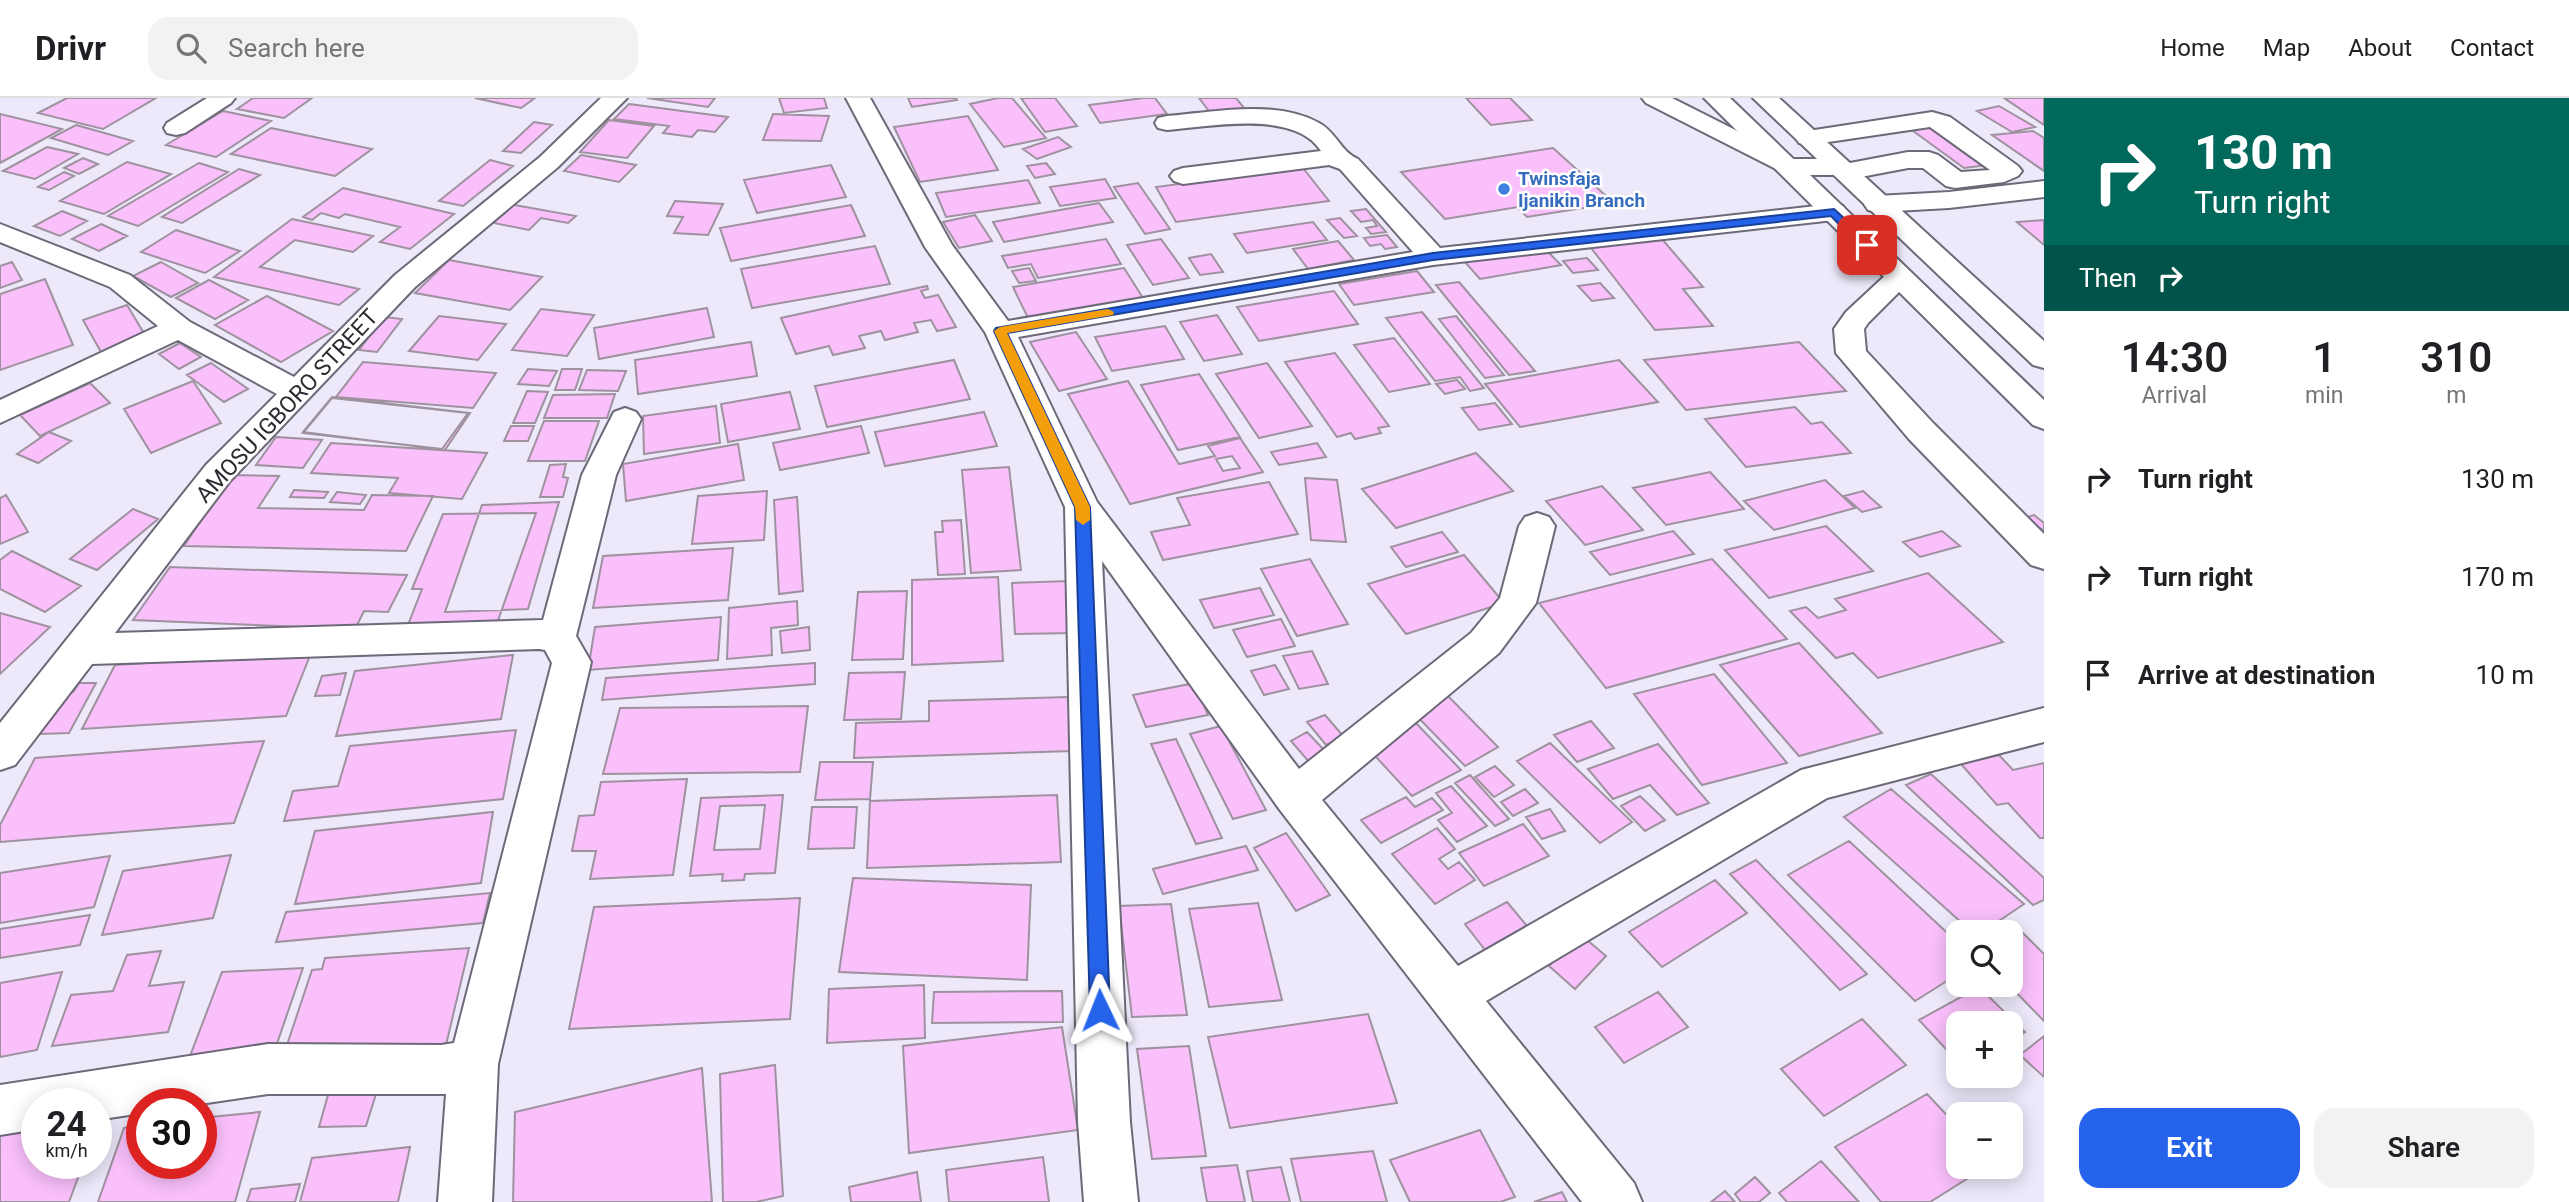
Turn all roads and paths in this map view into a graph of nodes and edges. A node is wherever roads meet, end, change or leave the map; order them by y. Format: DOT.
graph roads {
  1 [pos="223,98"];
  2 [pos="615,98"];
  3 [pos="858,98"];
  4 [pos="1654,98"];
  5 [pos="1716,98"];
  6 [pos="1765,98"];
  7 [pos="1167,123"];
  8 [pos="176,128"];
  9 [pos="1808,138"];
  10 [pos="1339,160"];
  11 [pos="1788,167"];
  12 [pos="1842,169"];
  13 [pos="1183,176"];
  14 [pos="2044,189"];
  15 [pos="1877,204"];
  16 [pos="1834,212"];
  17 [pos="0,232"];
  18 [pos="1433,257"];
  19 [pos="1899,278"];
  20 [pos="179,328"];
  21 [pos="1000,331"];
  22 [pos="2044,358"];
  23 [pos="298,392"];
  24 [pos="0,413"];
  25 [pos="2044,418"];
  26 [pos="625,419"];
  27 [pos="1082,507"];
  28 [pos="1537,526"];
  29 [pos="2044,556"];
  30 [pos="557,637"];
  31 [pos="83,649"];
  32 [pos="2044,725"];
  33 [pos="0,753"];
  34 [pos="1295,797"];
  35 [pos="1452,995"];
  36 [pos="473,1064"];
  37 [pos="112,1093"];
  38 [pos="21,1107"];
  39 [pos="0,1110"];
  40 [pos="465,1202"];
  41 [pos="1111,1202"];
  42 [pos="1615,1202"];
  1 -- 8 [label="main road"];
  2 -- 23 [label="main road, AMOSU IGBORO STREET"];
  3 -- 21 [label="main road"];
  4 -- 11 [label="main road"];
  5 -- 11 [label="main road"];
  6 -- 9 [label="main road"];
  7 -- 10 [label="main road"];
  9 -- 12 [label="main road"];
  9 -- 12 [label="main road"];
  10 -- 13 [label="main road"];
  10 -- 18 [label="main road"];
  11 -- 12 [label="main road"];
  11 -- 16 [label="main road"];
  12 -- 15 [label="main road"];
  14 -- 15 [label="main road"];
  15 -- 22 [label="main road"];
  16 -- 18 [label="main road"];
  16 -- 19 [label="main road"];
  17 -- 20 [label="main road"];
  18 -- 21 [label="main road"];
  19 -- 25 [label="main road"];
  19 -- 29 [label="main road"];
  20 -- 23 [label="main road"];
  20 -- 24 [label="main road"];
  21 -- 27 [label="main road"];
  23 -- 31 [label="main road, AMOSU IGBORO STREET"];
  26 -- 30 [label="main road"];
  27 -- 34 [label="main road"];
  27 -- 41 [label="main road"];
  28 -- 34 [label="main road"];
  30 -- 31 [label="main road"];
  30 -- 36 [label="main road"];
  31 -- 33 [label="main road, AMOSU IGBORO STREET"];
  32 -- 35 [label="main road"];
  34 -- 35 [label="main road"];
  35 -- 42 [label="main road"];
  36 -- 37 [label="main road"];
  36 -- 40 [label="main road"];
  38 -- 39 [label="main road"];
}
